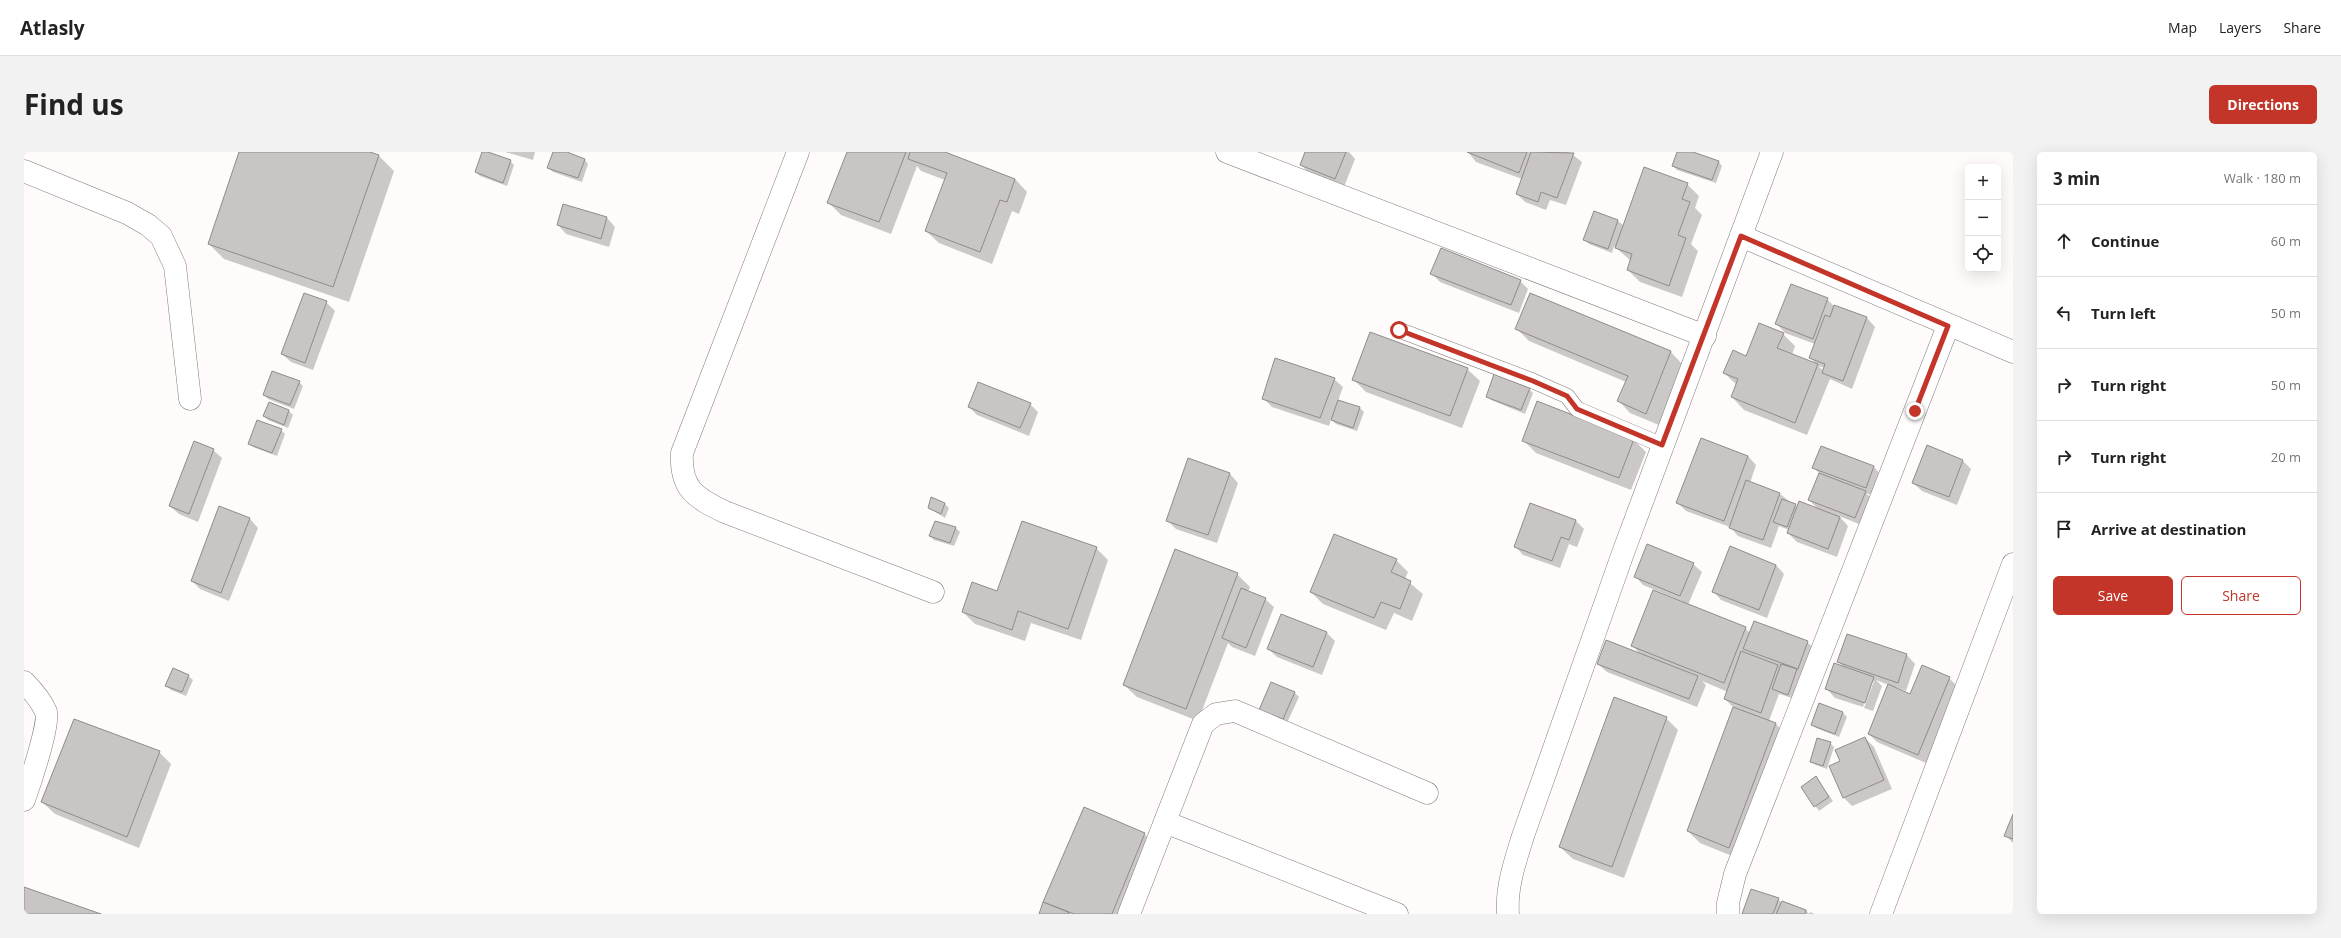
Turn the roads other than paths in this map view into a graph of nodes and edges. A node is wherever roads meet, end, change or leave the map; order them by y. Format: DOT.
graph roads {
  1 [pos="798,152"];
  2 [pos="1227,152"];
  3 [pos="1772,152"];
  4 [pos="24,171"];
  5 [pos="1741,236"];
  6 [pos="1948,326"];
  7 [pos="1399,330"];
  8 [pos="1705,336"];
  9 [pos="2013,352"];
  10 [pos="190,399"];
  11 [pos="1662,445"];
  12 [pos="2013,564"];
  13 [pos="933,592"];
  14 [pos="24,682"];
  15 [pos="1427,793"];
  16 [pos="24,800"];
  17 [pos="1165,822"];
  18 [pos="1129,914"];
  19 [pos="1397,914"];
  20 [pos="1508,914"];
  21 [pos="1728,914"];
  22 [pos="1880,914"];
  1 -- 13 [label="street"];
  2 -- 8 [label="street"];
  3 -- 5 [label="street"];
  4 -- 10 [label="street"];
  5 -- 6 [label="street"];
  5 -- 8 [label="street"];
  6 -- 9 [label="street"];
  6 -- 21 [label="street"];
  7 -- 11 [label="lane"];
  8 -- 11 [label="street"];
  11 -- 20 [label="street"];
  12 -- 22 [label="street"];
  14 -- 16 [label="street"];
  15 -- 17 [label="street"];
  17 -- 18 [label="street"];
  17 -- 19 [label="street"];
}
